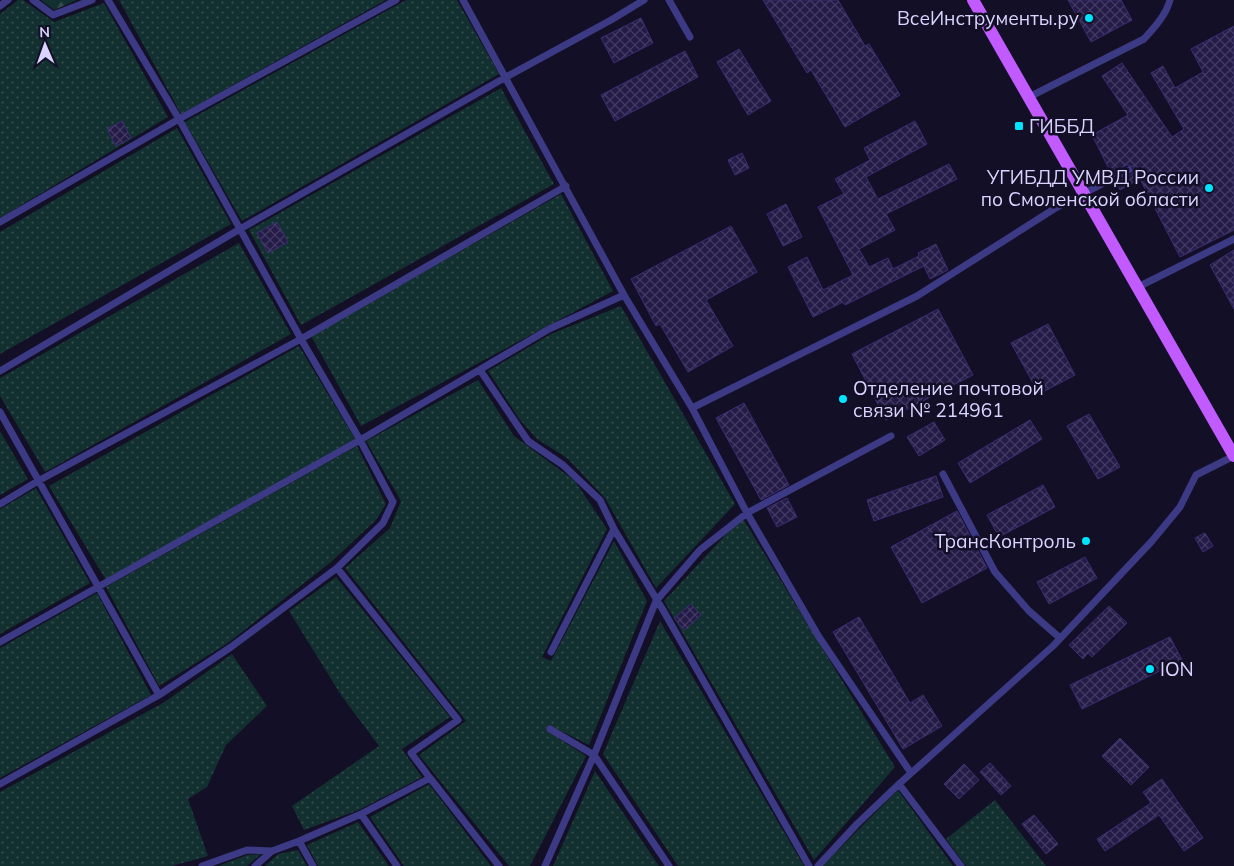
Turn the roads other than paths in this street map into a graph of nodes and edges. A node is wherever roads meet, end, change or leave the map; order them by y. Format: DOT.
graph roads {
  1 [pos="8,0"];
  2 [pos="33,0"];
  3 [pos="92,0"];
  4 [pos="108,0"];
  5 [pos="396,0"];
  6 [pos="463,0"];
  7 [pos="644,0"];
  8 [pos="669,0"];
  9 [pos="973,0"];
  10 [pos="1170,0"];
  11 [pos="0,6"];
  12 [pos="690,37"];
  13 [pos="506,77"];
  14 [pos="1029,97"];
  15 [pos="179,119"];
  16 [pos="1129,170"];
  17 [pos="566,186"];
  18 [pos="1084,195"];
  19 [pos="0,222"];
  20 [pos="240,229"];
  21 [pos="1234,239"];
  22 [pos="1138,287"];
  23 [pos="624,295"];
  24 [pos="301,339"];
  25 [pos="480,370"];
  26 [pos="0,371"];
  27 [pos="692,408"];
  28 [pos="0,412"];
  29 [pos="891,436"];
  30 [pos="360,440"];
  31 [pos="1234,456"];
  32 [pos="943,474"];
  33 [pos="38,481"];
  34 [pos="0,504"];
  35 [pos="747,513"];
  36 [pos="614,529"];
  37 [pos="337,568"];
  38 [pos="98,587"];
  39 [pos="656,600"];
  40 [pos="1060,638"];
  41 [pos="0,642"];
  42 [pos="551,652"];
  43 [pos="159,695"];
  44 [pos="550,729"];
  45 [pos="594,755"];
  46 [pos="911,773"];
  47 [pos="430,778"];
  48 [pos="0,784"];
  49 [pos="899,784"];
  50 [pos="361,814"];
  51 [pos="299,841"];
  52 [pos="272,851"];
  53 [pos="202,866"];
  54 [pos="255,866"];
  55 [pos="313,866"];
  56 [pos="397,866"];
  57 [pos="499,866"];
  58 [pos="545,866"];
  59 [pos="669,866"];
  60 [pos="809,866"];
  61 [pos="819,866"];
  62 [pos="961,866"];
  1 -- 11 [label="lane"];
  2 -- 3 [label="lane"];
  4 -- 15 [label="lane"];
  5 -- 15 [label="lane"];
  6 -- 13 [label="lane"];
  7 -- 13 [label="lane"];
  8 -- 12 [label="lane"];
  9 -- 14 [label="main road"];
  10 -- 14 [label="lane"];
  13 -- 17 [label="lane"];
  13 -- 20 [label="lane"];
  14 -- 18 [label="main road"];
  15 -- 19 [label="lane"];
  15 -- 20 [label="lane"];
  16 -- 18 [label="lane"];
  17 -- 23 [label="lane"];
  17 -- 24 [label="lane"];
  18 -- 22 [label="main road"];
  18 -- 27 [label="lane"];
  20 -- 24 [label="lane"];
  20 -- 26 [label="lane"];
  21 -- 22 [label="lane"];
  22 -- 31 [label="main road"];
  23 -- 25 [label="lane"];
  23 -- 27 [label="lane"];
  24 -- 30 [label="lane"];
  24 -- 33 [label="lane"];
  25 -- 30 [label="lane"];
  25 -- 36 [label="lane"];
  27 -- 35 [label="lane"];
  28 -- 33 [label="lane"];
  29 -- 35 [label="lane"];
  30 -- 37 [label="lane"];
  30 -- 38 [label="lane"];
  31 -- 40 [label="lane"];
  32 -- 40 [label="lane"];
  33 -- 34 [label="lane"];
  33 -- 38 [label="lane"];
  35 -- 39 [label="lane"];
  35 -- 46 [label="lane"];
  36 -- 39 [label="lane"];
  36 -- 42 [label="lane"];
  37 -- 43 [label="lane"];
  37 -- 47 [label="lane"];
  38 -- 41 [label="lane"];
  38 -- 43 [label="lane"];
  39 -- 45 [label="lane"];
  39 -- 60 [label="lane"];
  40 -- 46 [label="lane"];
  43 -- 48 [label="lane"];
  44 -- 45 [label="lane"];
  45 -- 58 [label="lane"];
  45 -- 59 [label="lane"];
  46 -- 49 [label="lane"];
  47 -- 50 [label="lane"];
  47 -- 57 [label="lane"];
  49 -- 61 [label="lane"];
  49 -- 62 [label="lane"];
  50 -- 51 [label="lane"];
  50 -- 56 [label="lane"];
  51 -- 52 [label="lane"];
  51 -- 55 [label="lane"];
  52 -- 53 [label="lane"];
  52 -- 54 [label="lane"];
}
